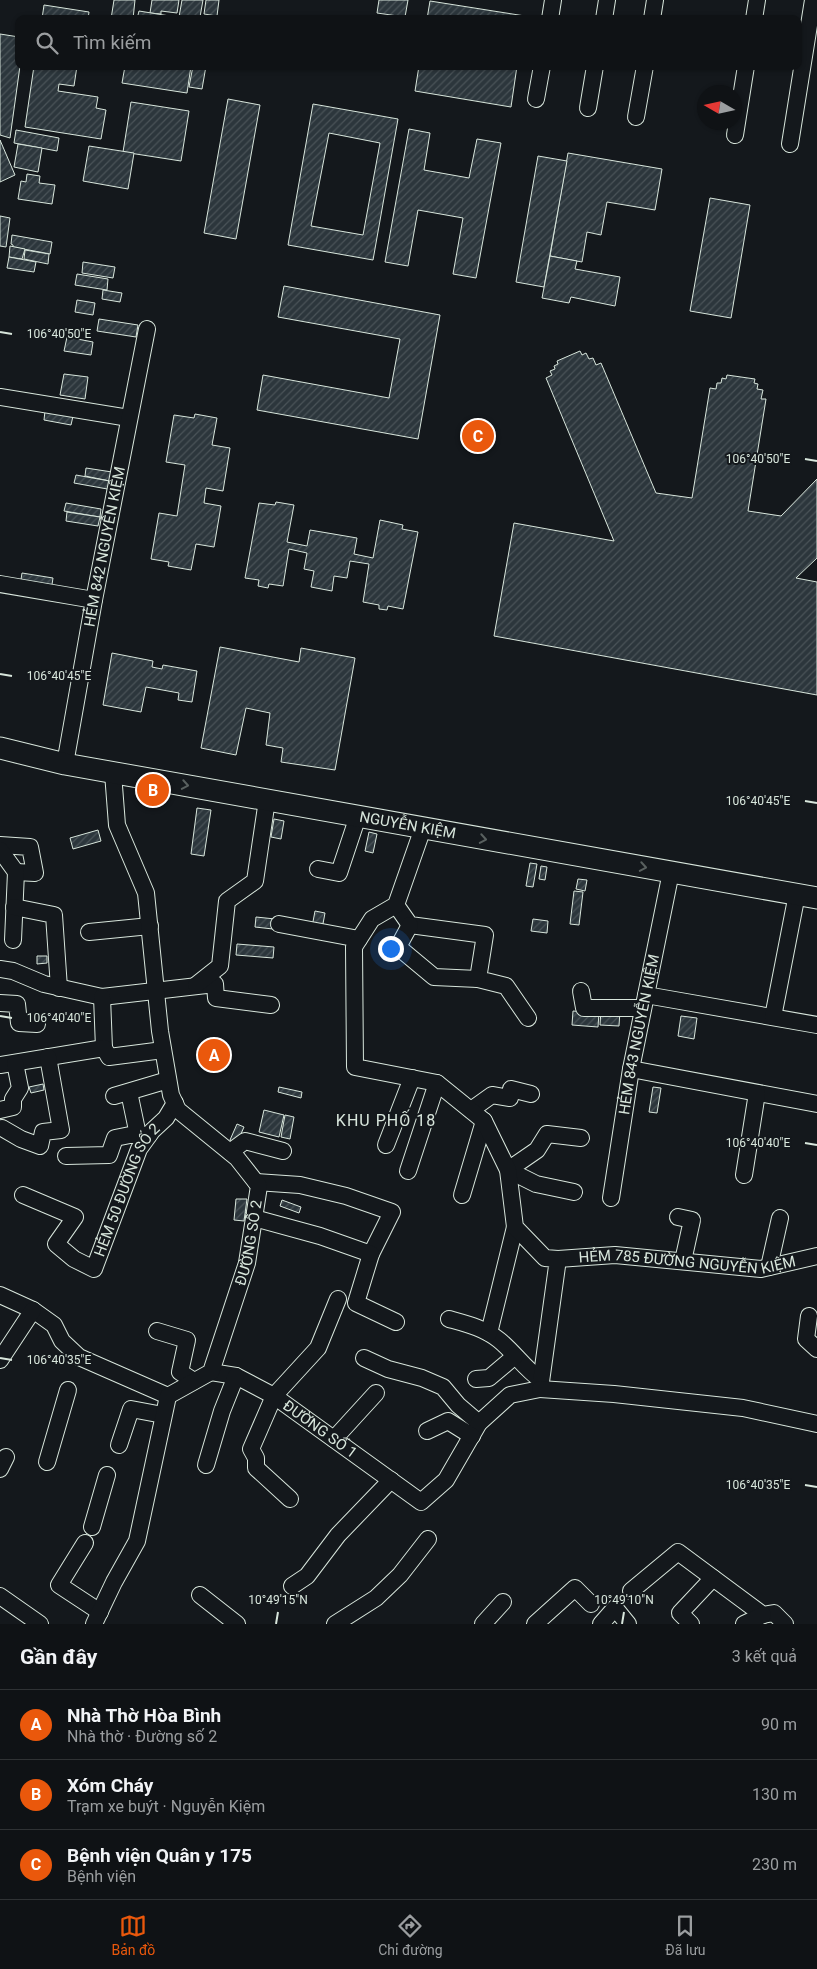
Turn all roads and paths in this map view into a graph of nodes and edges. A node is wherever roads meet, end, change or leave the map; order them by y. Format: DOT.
graph roads {
  1 [pos="553,0"];
  2 [pos="607,0"];
  3 [pos="656,0"];
  4 [pos="757,0"];
  5 [pos="813,0"];
  6 [pos="551,15"];
  7 [pos="605,15"];
  8 [pos="653,15"];
  9 [pos="755,15"];
  10 [pos="802,69"];
  11 [pos="541,70"];
  12 [pos="594,70"];
  13 [pos="643,70"];
  14 [pos="745,70"];
  15 [pos="802,70"];
  16 [pos="536,99"];
  17 [pos="588,108"];
  18 [pos="636,117"];
  19 [pos="735,135"];
  20 [pos="790,144"];
  21 [pos="147,329"];
  22 [pos="0,398"];
  23 [pos="129,418"];
  24 [pos="0,584"];
  25 [pos="94,600"];
  26 [pos="0,748"];
  27 [pos="65,764"];
  28 [pos="113,773"];
  29 [pos="267,800"];
  30 [pos="358,816"];
  31 [pos="424,828"];
  32 [pos="0,845"];
  33 [pos="0,850"];
  34 [pos="318,868"];
  35 [pos="16,872"];
  36 [pos="671,872"];
  37 [pos="807,896"];
  38 [pos="396,904"];
  39 [pos="14,907"];
  40 [pos="279,924"];
  41 [pos="410,925"];
  42 [pos="150,926"];
  43 [pos="9,929"];
  44 [pos="90,932"];
  45 [pos="359,939"];
  46 [pos="0,969"];
  47 [pos="478,979"];
  48 [pos="196,985"];
  49 [pos="59,988"];
  50 [pos="581,991"];
  51 [pos="156,992"];
  52 [pos="102,997"];
  53 [pos="644,1001"];
  54 [pos="0,1003"];
  55 [pos="271,1005"];
  56 [pos="773,1017"];
  57 [pos="528,1018"];
  58 [pos="37,1024"];
  59 [pos="817,1025"];
  60 [pos="104,1048"];
  61 [pos="163,1050"];
  62 [pos="48,1057"];
  63 [pos="7,1064"];
  64 [pos="631,1069"];
  65 [pos="412,1078"];
  66 [pos="168,1080"];
  67 [pos="437,1083"];
  68 [pos="757,1093"];
  69 [pos="531,1094"];
  70 [pos="175,1103"];
  71 [pos="817,1104"];
  72 [pos="0,1110"];
  73 [pos="471,1110"];
  74 [pos="484,1121"];
  75 [pos="1,1126"];
  76 [pos="143,1135"];
  77 [pos="581,1138"];
  78 [pos="386,1145"];
  79 [pos="230,1152"];
  80 [pos="282,1152"];
  81 [pos="66,1156"];
  82 [pos="508,1170"];
  83 [pos="408,1171"];
  84 [pos="744,1175"];
  85 [pos="256,1182"];
  86 [pos="574,1192"];
  87 [pos="23,1195"];
  88 [pos="462,1195"];
  89 [pos="611,1198"];
  90 [pos="678,1217"];
  91 [pos="254,1218"];
  92 [pos="780,1218"];
  93 [pos="515,1227"];
  94 [pos="371,1254"];
  95 [pos="817,1256"];
  96 [pos="558,1259"];
  97 [pos="683,1261"];
  98 [pos="769,1267"];
  99 [pos="0,1295"];
  100 [pos="338,1299"];
  101 [pos="34,1310"];
  102 [pos="809,1316"];
  103 [pos="449,1319"];
  104 [pos="396,1322"];
  105 [pos="157,1331"];
  106 [pos="489,1333"];
  107 [pos="817,1349"];
  108 [pos="515,1356"];
  109 [pos="364,1358"];
  110 [pos="0,1360"];
  111 [pos="211,1372"];
  112 [pos="236,1376"];
  113 [pos="476,1379"];
  114 [pos="194,1381"];
  115 [pos="541,1384"];
  116 [pos="68,1390"];
  117 [pos="376,1393"];
  118 [pos="168,1396"];
  119 [pos="274,1396"];
  120 [pos="163,1415"];
  121 [pos="817,1424"];
  122 [pos="476,1430"];
  123 [pos="427,1431"];
  124 [pos="334,1439"];
  125 [pos="119,1446"];
  126 [pos="47,1462"];
  127 [pos="206,1465"];
  128 [pos="107,1475"];
  129 [pos="391,1480"];
  130 [pos="290,1499"];
  131 [pos="92,1527"];
  132 [pos="428,1539"];
  133 [pos="85,1543"];
  134 [pos="713,1578"];
  135 [pos="292,1586"];
  136 [pos="631,1591"];
  137 [pos="200,1595"];
  138 [pos="0,1596"];
  139 [pos="503,1602"];
  140 [pos="592,1604"];
  141 [pos="763,1615"];
  142 [pos="97,1618"];
  143 [pos="40,1624"];
  144 [pos="237,1624"];
  145 [pos="335,1624"];
  146 [pos="483,1624"];
  147 [pos="535,1624"];
  148 [pos="601,1624"];
  149 [pos="628,1624"];
  150 [pos="691,1624"];
  151 [pos="744,1624"];
  152 [pos="785,1624"];
  1 -- 6 [label="street"];
  2 -- 7 [label="street"];
  3 -- 8 [label="street"];
  4 -- 9 [label="street"];
  5 -- 10 [label="street"];
  11 -- 16 [label="street"];
  12 -- 17 [label="street"];
  13 -- 18 [label="street"];
  14 -- 19 [label="street"];
  15 -- 20 [label="street"];
  21 -- 23 [label="street, HẺM 842 NGUYỄN KIỆM"];
  22 -- 23 [label="street"];
  23 -- 25 [label="street, HẺM 842 NGUYỄN KIỆM"];
  24 -- 25 [label="street"];
  25 -- 27 [label="street, HẺM 842 NGUYỄN KIỆM"];
  26 -- 27 [label="main road, NGUYỄN KIỆM"];
  27 -- 28 [label="main road, NGUYỄN KIỆM"];
  28 -- 29 [label="main road, NGUYỄN KIỆM, one-way"];
  28 -- 42 [label="street, ĐƯỜNG SỐ 2"];
  29 -- 30 [label="main road, NGUYỄN KIỆM"];
  29 -- 48 [label="street"];
  30 -- 31 [label="main road, NGUYỄN KIỆM"];
  30 -- 34 [label="street"];
  31 -- 36 [label="main road, NGUYỄN KIỆM, one-way"];
  31 -- 38 [label="street"];
  32 -- 35 [label="street"];
  33 -- 35 [label="street"];
  35 -- 39 [label="street"];
  36 -- 37 [label="main road, NGUYỄN KIỆM"];
  36 -- 53 [label="street, HẺM 843 NGUYỄN KIỆM"];
  37 -- 56 [label="street"];
  38 -- 41 [label="street"];
  38 -- 45 [label="street"];
  39 -- 43 [label="street"];
  39 -- 49 [label="street"];
  40 -- 45 [label="street"];
  41 -- 47 [label="street"];
  41 -- 47 [label="street"];
  42 -- 44 [label="street"];
  42 -- 51 [label="street, ĐƯỜNG SỐ 2"];
  45 -- 65 [label="street"];
  46 -- 49 [label="street"];
  47 -- 57 [label="street"];
  48 -- 51 [label="street"];
  48 -- 55 [label="street"];
  49 -- 52 [label="street"];
  50 -- 53 [label="street"];
  51 -- 52 [label="street"];
  51 -- 61 [label="street, ĐƯỜNG SỐ 2"];
  52 -- 60 [label="street"];
  53 -- 56 [label="street"];
  53 -- 64 [label="street, HẺM 843 NGUYỄN KIỆM"];
  54 -- 58 [label="street"];
  56 -- 59 [label="street"];
  60 -- 61 [label="street"];
  60 -- 62 [label="street"];
  61 -- 66 [label="street, ĐƯỜNG SỐ 2"];
  62 -- 63 [label="street"];
  62 -- 75 [label="street"];
  63 -- 72 [label="street"];
  64 -- 68 [label="street"];
  64 -- 89 [label="street, HẺM 843 NGUYỄN KIỆM"];
  65 -- 67 [label="street"];
  65 -- 78 [label="street"];
  66 -- 70 [label="street, ĐƯỜNG SỐ 2"];
  66 -- 76 [label="street"];
  67 -- 73 [label="street"];
  67 -- 83 [label="street"];
  68 -- 71 [label="street"];
  68 -- 84 [label="street"];
  69 -- 73 [label="street"];
  70 -- 76 [label="street, HẺM 50 ĐƯỜNG SỐ 2"];
  70 -- 79 [label="street, ĐƯỜNG SỐ 2"];
  73 -- 74 [label="street"];
  74 -- 82 [label="street"];
  74 -- 88 [label="street"];
  76 -- 81 [label="street"];
  76 -- 87 [label="street, HẺM 50 ĐƯỜNG SỐ 2"];
  77 -- 82 [label="street"];
  79 -- 80 [label="street"];
  79 -- 85 [label="street, ĐƯỜNG SỐ 2"];
  82 -- 86 [label="street"];
  82 -- 93 [label="street"];
  85 -- 91 [label="street, ĐƯỜNG SỐ 2"];
  85 -- 94 [label="street"];
  90 -- 97 [label="street"];
  91 -- 94 [label="street"];
  91 -- 111 [label="street, ĐƯỜNG SỐ 2"];
  92 -- 98 [label="street"];
  93 -- 96 [label="street"];
  93 -- 106 [label="street"];
  94 -- 104 [label="street"];
  95 -- 98 [label="street, HẺM 785 ĐƯỜNG NGUYỄN KIỆM"];
  96 -- 97 [label="street, HẺM 785 ĐƯỜNG NGUYỄN KIỆM"];
  96 -- 115 [label="street"];
  97 -- 98 [label="street, HẺM 785 ĐƯỜNG NGUYỄN KIỆM"];
  99 -- 101 [label="street"];
  100 -- 119 [label="street"];
  101 -- 110 [label="street"];
  101 -- 118 [label="street"];
  102 -- 107 [label="street"];
  103 -- 106 [label="street"];
  105 -- 114 [label="street"];
  106 -- 108 [label="street"];
  108 -- 113 [label="street"];
  108 -- 115 [label="street"];
  109 -- 122 [label="street"];
  111 -- 112 [label="street, ĐƯỜNG SỐ 1"];
  111 -- 114 [label="street"];
  112 -- 119 [label="street, ĐƯỜNG SỐ 1"];
  112 -- 127 [label="street"];
  114 -- 118 [label="street"];
  115 -- 121 [label="street"];
  115 -- 122 [label="street"];
  116 -- 126 [label="street"];
  117 -- 124 [label="street"];
  118 -- 120 [label="street"];
  119 -- 124 [label="street, ĐƯỜNG SỐ 1"];
  119 -- 130 [label="street"];
  120 -- 125 [label="street"];
  120 -- 142 [label="street"];
  122 -- 123 [label="street"];
  122 -- 129 [label="street, ĐƯỜNG SỐ 1"];
  124 -- 129 [label="street, ĐƯỜNG SỐ 1"];
  128 -- 131 [label="street"];
  129 -- 135 [label="street"];
  132 -- 145 [label="street"];
  133 -- 142 [label="street"];
  134 -- 136 [label="street"];
  134 -- 141 [label="street"];
  134 -- 150 [label="street"];
  137 -- 144 [label="street"];
  138 -- 143 [label="street"];
  139 -- 146 [label="street"];
  140 -- 147 [label="street"];
  141 -- 151 [label="street"];
  141 -- 152 [label="street"];
  148 -- 149 [label="street"];
}
